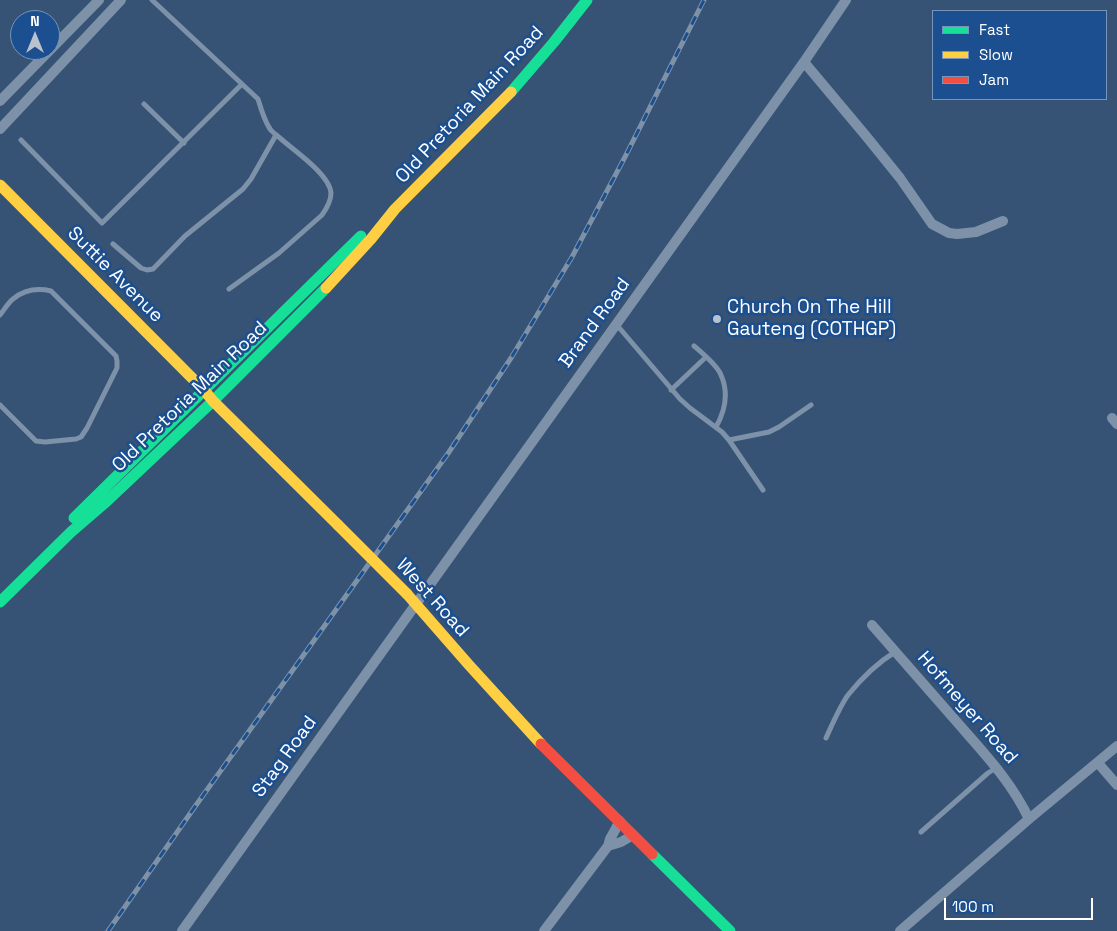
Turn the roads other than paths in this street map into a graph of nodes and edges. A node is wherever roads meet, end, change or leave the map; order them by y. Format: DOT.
graph roads {
  1 [pos="99,0"];
  2 [pos="121,0"];
  3 [pos="152,0"];
  4 [pos="588,0"];
  5 [pos="846,0"];
  6 [pos="804,62"];
  7 [pos="24,76"];
  8 [pos="242,84"];
  9 [pos="38,89"];
  10 [pos="0,101"];
  11 [pos="144,104"];
  12 [pos="0,129"];
  13 [pos="276,135"];
  14 [pos="22,140"];
  15 [pos="184,143"];
  16 [pos="0,185"];
  17 [pos="395,209"];
  18 [pos="1003,221"];
  19 [pos="113,244"];
  20 [pos="229,289"];
  21 [pos="0,315"];
  22 [pos="616,324"];
  23 [pos="694,346"];
  24 [pos="706,358"];
  25 [pos="204,390"];
  26 [pos="671,390"];
  27 [pos="213,401"];
  28 [pos="0,405"];
  29 [pos="811,405"];
  30 [pos="716,427"];
  31 [pos="729,440"];
  32 [pos="763,490"];
  33 [pos="0,591"];
  34 [pos="0,602"];
  35 [pos="416,603"];
  36 [pos="872,625"];
  37 [pos="895,651"];
  38 [pos="826,738"];
  39 [pos="1117,746"];
  40 [pos="1098,762"];
  41 [pos="996,768"];
  42 [pos="1117,785"];
  43 [pos="1029,819"];
  44 [pos="620,821"];
  45 [pos="921,832"];
  46 [pos="633,835"];
  47 [pos="608,846"];
  48 [pos="182,931"];
  49 [pos="544,931"];
  50 [pos="730,931"];
  51 [pos="900,931"];
  1 -- 7 [label="street"];
  2 -- 9 [label="street"];
  3 -- 8 [label="lane"];
  4 -- 17 [label="main road, Old Pretoria Main Road"];
  5 -- 6 [label="street, Brand Road"];
  6 -- 18 [label="street"];
  6 -- 22 [label="street, Brand Road"];
  7 -- 9 [label="street"];
  7 -- 10 [label="street"];
  8 -- 13 [label="lane"];
  8 -- 15 [label="lane"];
  9 -- 12 [label="street"];
  11 -- 15 [label="lane"];
  13 -- 19 [label="lane"];
  13 -- 20 [label="lane"];
  14 -- 15 [label="lane"];
  16 -- 25 [label="main road, Suttie Avenue"];
  17 -- 25 [label="main road, Old Pretoria Main Road"];
  17 -- 27 [label="main road, Old Pretoria Main Road"];
  21 -- 28 [label="lane"];
  22 -- 26 [label="lane"];
  22 -- 35 [label="street, Brand Road"];
  23 -- 24 [label="lane"];
  24 -- 26 [label="lane"];
  24 -- 30 [label="lane"];
  25 -- 27 [label="main road, Suttie Avenue"];
  25 -- 33 [label="main road, Old Pretoria Main Road"];
  26 -- 30 [label="lane"];
  27 -- 34 [label="main road, Old Pretoria Main Road"];
  27 -- 35 [label="main road, West Road, bridge"];
  29 -- 31 [label="lane"];
  30 -- 31 [label="lane"];
  31 -- 32 [label="lane"];
  35 -- 44 [label="main road, West Road"];
  35 -- 48 [label="street, Stag Road"];
  36 -- 37 [label="street, Hofmeyer Road"];
  37 -- 38 [label="lane"];
  37 -- 41 [label="street, Hofmeyer Road"];
  39 -- 40 [label="street"];
  40 -- 42 [label="street"];
  40 -- 43 [label="street"];
  41 -- 43 [label="street, Hofmeyer Road"];
  41 -- 45 [label="lane"];
  43 -- 51 [label="street"];
  44 -- 46 [label="main road, West Road"];
  44 -- 47 [label="street"];
  46 -- 47 [label="street"];
  46 -- 50 [label="main road, West Road"];
  47 -- 49 [label="street"];
}
